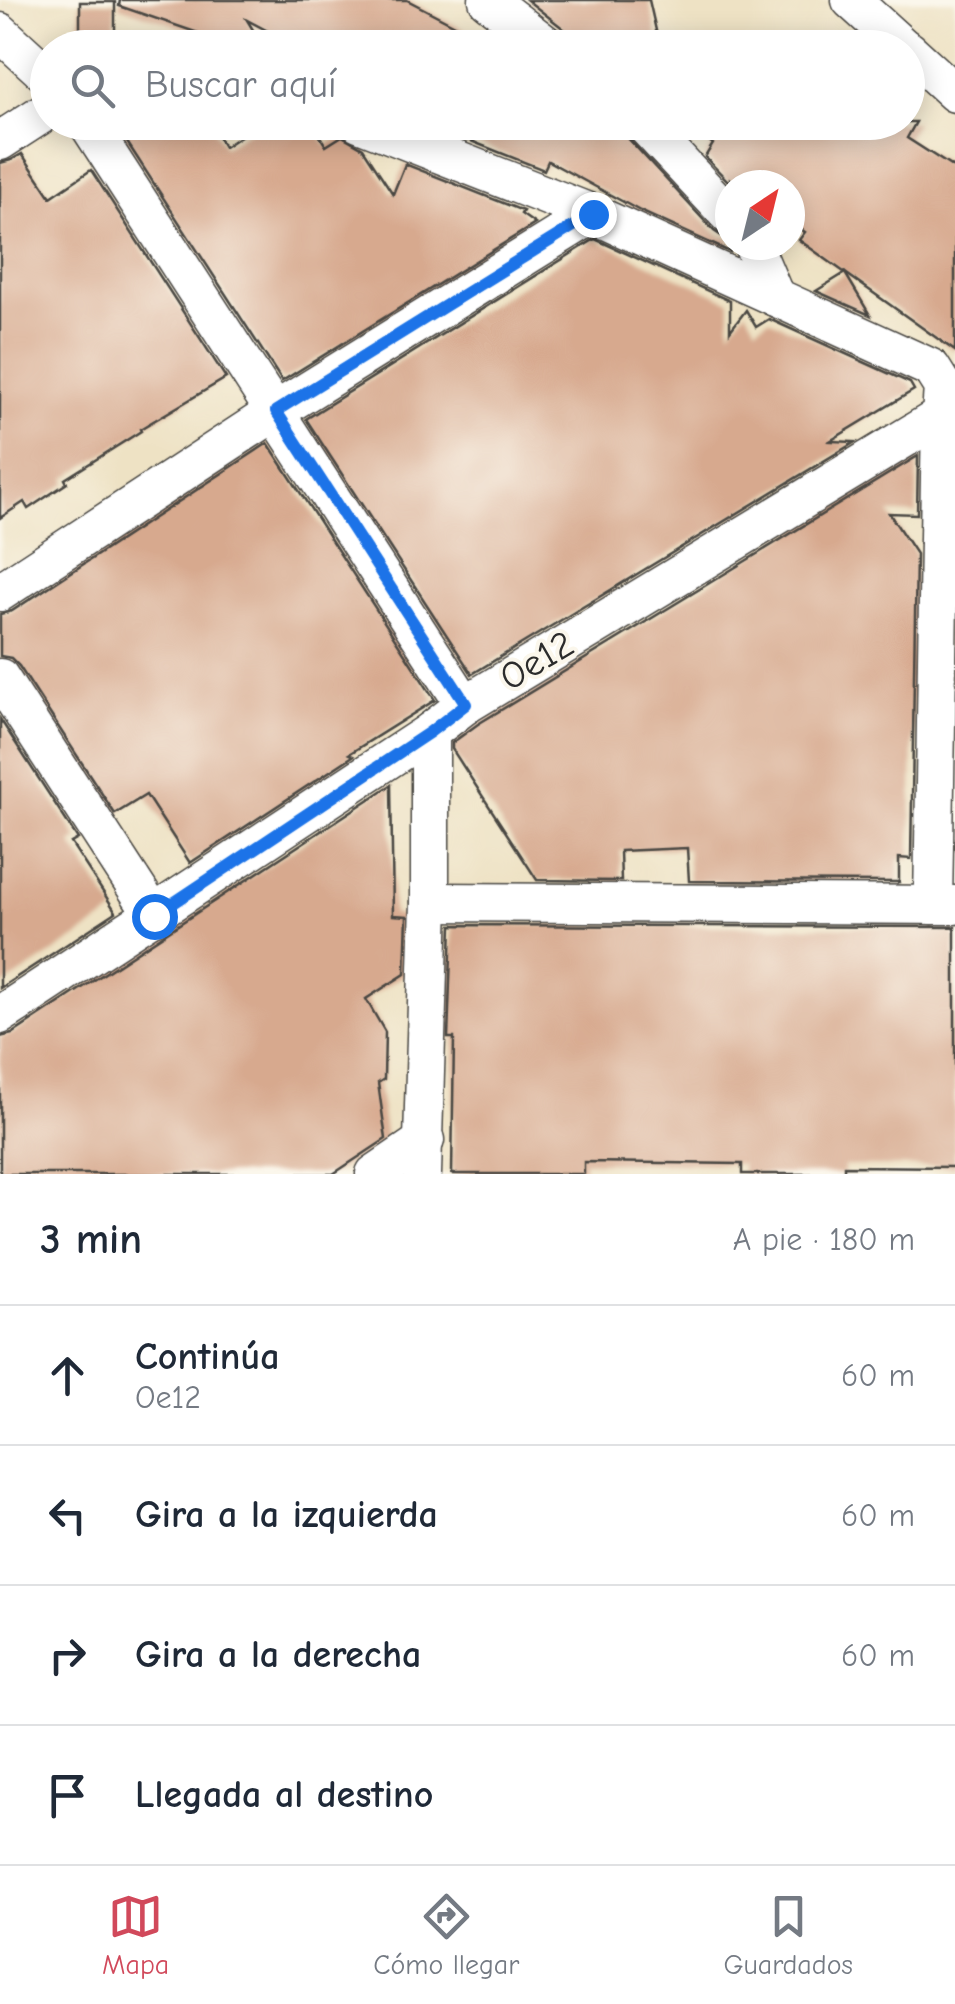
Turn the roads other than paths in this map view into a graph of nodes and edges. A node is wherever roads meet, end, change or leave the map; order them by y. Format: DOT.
graph roads {
  1 [pos="488,0"];
  2 [pos="851,0"];
  3 [pos="527,30"];
  4 [pos="885,30"];
  5 [pos="0,32"];
  6 [pos="30,60"];
  7 [pos="925,66"];
  8 [pos="955,93"];
  9 [pos="30,122"];
  10 [pos="99,140"];
  11 [pos="406,140"];
  12 [pos="659,140"];
  13 [pos="0,141"];
  14 [pos="715,200"];
  15 [pos="593,214"];
  16 [pos="759,260"];
  17 [pos="775,297"];
  18 [pos="276,411"];
  19 [pos="940,416"];
  20 [pos="0,592"];
  21 [pos="0,678"];
  22 [pos="466,704"];
  23 [pos="430,732"];
  24 [pos="430,902"];
  25 [pos="944,905"];
  26 [pos="154,916"];
  27 [pos="0,1014"];
  28 [pos="424,1157"];
  29 [pos="374,1174"];
  1 -- 3 [label="street"];
  2 -- 4 [label="street"];
  5 -- 6 [label="street"];
  7 -- 8 [label="street"];
  9 -- 13 [label="street"];
  10 -- 18 [label="street"];
  11 -- 15 [label="street"];
  12 -- 14 [label="street"];
  15 -- 17 [label="street"];
  15 -- 18 [label="street"];
  16 -- 17 [label="street"];
  17 -- 19 [label="street"];
  18 -- 20 [label="street"];
  18 -- 22 [label="street"];
  19 -- 22 [label="street, Oe12"];
  19 -- 25 [label="street"];
  21 -- 26 [label="street"];
  22 -- 23 [label="street, Oe12"];
  23 -- 24 [label="street"];
  23 -- 26 [label="street, Oe12"];
  24 -- 25 [label="street"];
  24 -- 28 [label="street"];
  26 -- 27 [label="street, Oe12"];
  28 -- 29 [label="street"];
}
